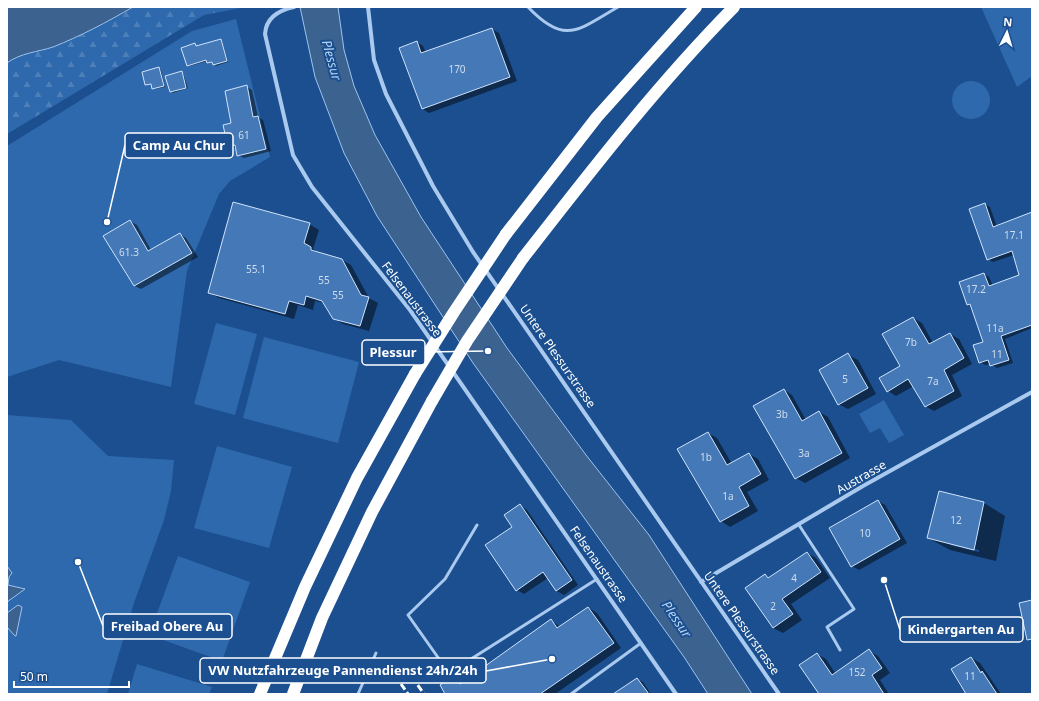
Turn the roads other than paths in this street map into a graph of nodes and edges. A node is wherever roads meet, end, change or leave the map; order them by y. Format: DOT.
graph roads {
  1 [pos="294,7"];
  2 [pos="368,7"];
  3 [pos="528,7"];
  4 [pos="618,7"];
  5 [pos="696,7"];
  6 [pos="734,7"];
  7 [pos="1032,392"];
  8 [pos="477,525"];
  9 [pos="798,525"];
  10 [pos="598,579"];
  11 [pos="701,582"];
  12 [pos="641,643"];
  13 [pos="840,650"];
  14 [pos="376,653"];
  15 [pos="260,694"];
  16 [pos="293,694"];
  17 [pos="358,694"];
  18 [pos="571,694"];
  19 [pos="676,694"];
  20 [pos="779,694"];
  1 -- 10 [label="street, Felsenaustrasse"];
  2 -- 11 [label="street, Untere Plessurstrasse"];
  3 -- 4 [label="lane"];
  5 -- 15 [label="highway, bridge"];
  6 -- 16 [label="highway, bridge"];
  7 -- 9 [label="street, Austrasse"];
  8 -- 10 [label="lane"];
  9 -- 11 [label="street, Austrasse"];
  9 -- 13 [label="lane"];
  10 -- 12 [label="street, Felsenaustrasse"];
  11 -- 20 [label="street, Untere Plessurstrasse"];
  12 -- 18 [label="lane"];
  12 -- 19 [label="street, Felsenaustrasse"];
  14 -- 17 [label="lane"];
}
